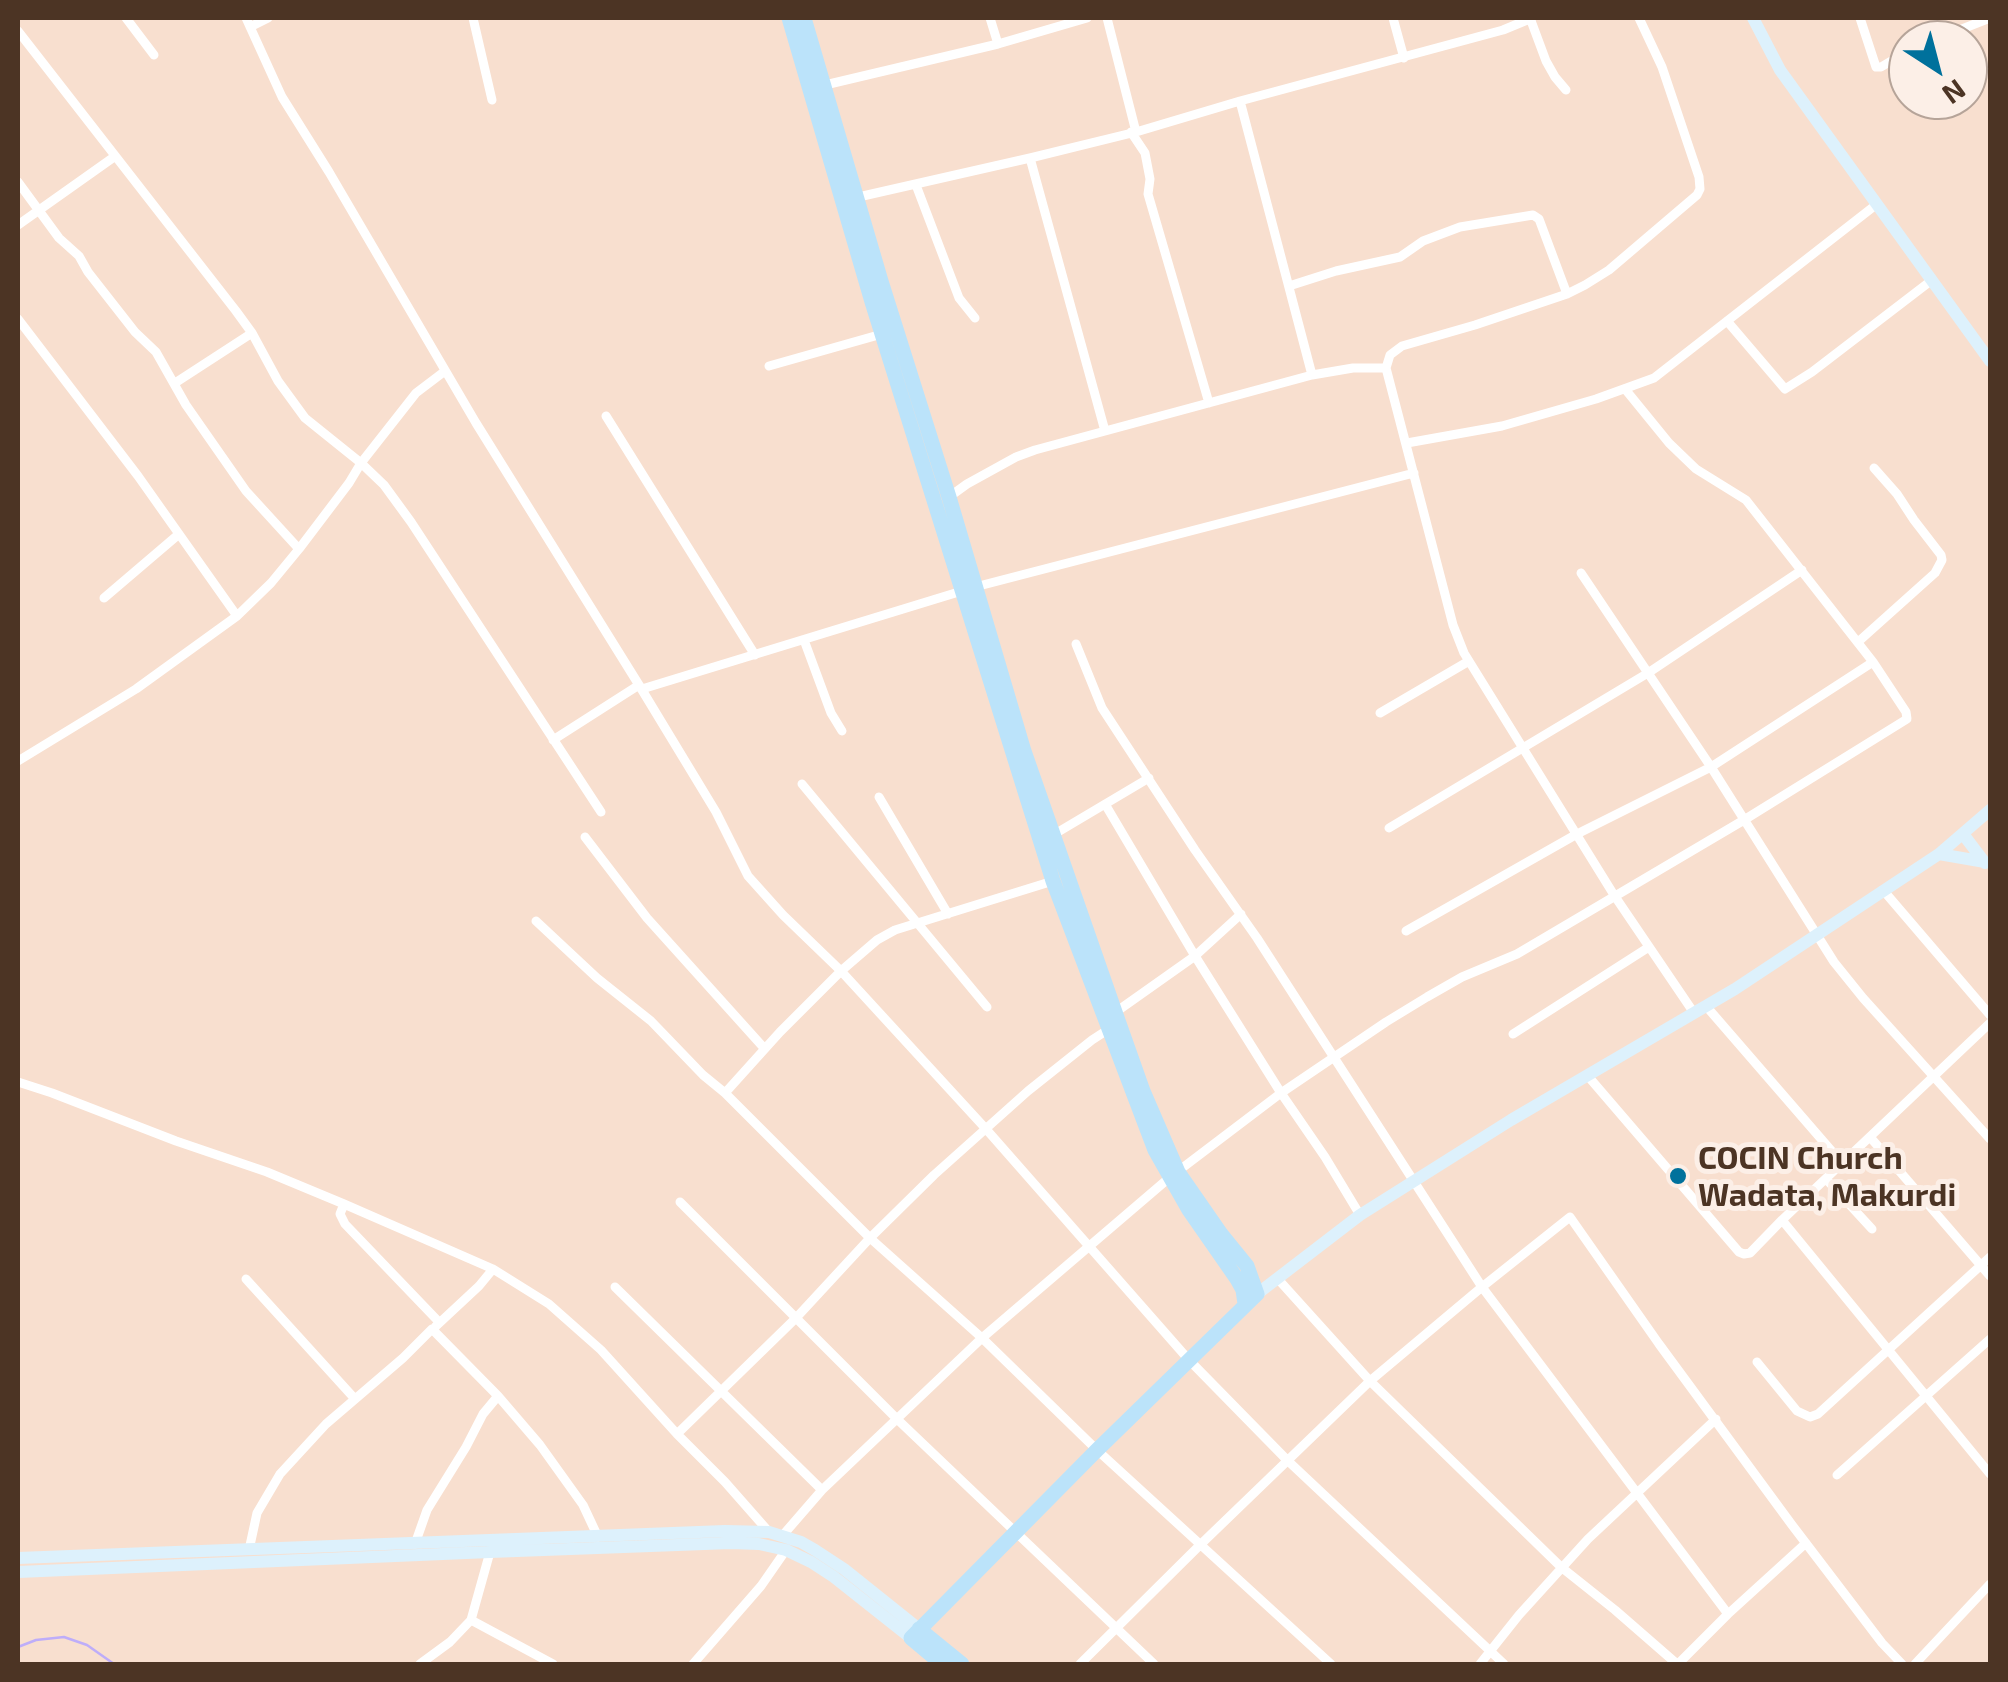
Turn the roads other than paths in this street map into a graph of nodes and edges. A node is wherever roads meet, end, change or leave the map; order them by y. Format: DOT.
graph roads {
  1 [pos="126,18"];
  2 [pos="268,18"];
  3 [pos="473,18"];
  4 [pos="789,18"];
  5 [pos="804,18"];
  6 [pos="990,18"];
  7 [pos="1087,18"];
  8 [pos="1107,18"];
  9 [pos="1392,18"];
  10 [pos="1500,18"];
  11 [pos="1531,18"];
  12 [pos="1639,18"];
  13 [pos="1753,18"];
  14 [pos="1860,18"];
  15 [pos="248,22"];
  16 [pos="1503,30"];
  17 [pos="18,31"];
  18 [pos="998,44"];
  19 [pos="154,55"];
  20 [pos="1404,58"];
  21 [pos="1888,62"];
  22 [pos="825,85"];
  23 [pos="1566,90"];
  24 [pos="492,100"];
  25 [pos="1240,101"];
  26 [pos="1133,132"];
  27 [pos="114,156"];
  28 [pos="1030,158"];
  29 [pos="18,182"];
  30 [pos="916,185"];
  31 [pos="850,198"];
  32 [pos="1877,204"];
  33 [pos="38,210"];
  34 [pos="18,225"];
  35 [pos="1932,280"];
  36 [pos="1289,286"];
  37 [pos="1566,294"];
  38 [pos="975,318"];
  39 [pos="18,319"];
  40 [pos="1727,322"];
  41 [pos="252,333"];
  42 [pos="882,334"];
  43 [pos="1990,361"];
  44 [pos="769,366"];
  45 [pos="1386,368"];
  46 [pos="445,371"];
  47 [pos="1312,375"];
  48 [pos="175,383"];
  49 [pos="1625,389"];
  50 [pos="1208,403"];
  51 [pos="606,416"];
  52 [pos="1105,431"];
  53 [pos="1407,443"];
  54 [pos="361,463"];
  55 [pos="1874,468"];
  56 [pos="1414,473"];
  57 [pos="950,497"];
  58 [pos="179,534"];
  59 [pos="299,549"];
  60 [pos="1802,570"];
  61 [pos="1581,573"];
  62 [pos="969,588"];
  63 [pos="104,598"];
  64 [pos="237,616"];
  65 [pos="804,640"];
  66 [pos="1858,642"];
  67 [pos="1076,644"];
  68 [pos="756,655"];
  69 [pos="1469,662"];
  70 [pos="1873,662"];
  71 [pos="1648,674"];
  72 [pos="641,687"];
  73 [pos="1380,713"];
  74 [pos="842,731"];
  75 [pos="552,740"];
  76 [pos="1522,747"];
  77 [pos="18,761"];
  78 [pos="1711,768"];
  79 [pos="1149,778"];
  80 [pos="802,784"];
  81 [pos="879,797"];
  82 [pos="1105,804"];
  83 [pos="1990,810"];
  84 [pos="600,812"];
  85 [pos="1744,820"];
  86 [pos="1389,828"];
  87 [pos="1577,834"];
  88 [pos="1963,834"];
  89 [pos="1053,835"];
  90 [pos="585,837"];
  91 [pos="1939,854"];
  92 [pos="1988,866"];
  93 [pos="1053,881"];
  94 [pos="1884,890"];
  95 [pos="1614,895"];
  96 [pos="948,914"];
  97 [pos="1241,914"];
  98 [pos="536,921"];
  99 [pos="917,924"];
  100 [pos="1406,931"];
  101 [pos="1815,934"];
  102 [pos="1649,946"];
  103 [pos="1195,956"];
  104 [pos="841,970"];
  105 [pos="986,1007"];
  106 [pos="1700,1009"];
  107 [pos="1990,1015"];
  108 [pos="1112,1021"];
  109 [pos="1990,1023"];
  110 [pos="1512,1034"];
  111 [pos="764,1048"];
  112 [pos="1334,1057"];
  113 [pos="1587,1076"];
  114 [pos="1935,1076"];
  115 [pos="18,1082"];
  116 [pos="725,1094"];
  117 [pos="1282,1094"];
  118 [pos="986,1129"];
  119 [pos="1870,1137"];
  120 [pos="1990,1139"];
  121 [pos="1842,1163"];
  122 [pos="1173,1175"];
  123 [pos="1826,1179"];
  124 [pos="1415,1181"];
  125 [pos="680,1202"];
  126 [pos="344,1204"];
  127 [pos="1360,1215"];
  128 [pos="1782,1220"];
  129 [pos="1872,1229"];
  130 [pos="870,1238"];
  131 [pos="1090,1246"];
  132 [pos="1990,1257"];
  133 [pos="1982,1265"];
  134 [pos="493,1269"];
  135 [pos="1990,1276"];
  136 [pos="1277,1278"];
  137 [pos="246,1279"];
  138 [pos="615,1287"];
  139 [pos="1482,1287"];
  140 [pos="1251,1299"];
  141 [pos="796,1318"];
  142 [pos="436,1326"];
  143 [pos="982,1338"];
  144 [pos="1990,1339"];
  145 [pos="1890,1349"];
  146 [pos="1189,1360"];
  147 [pos="1757,1362"];
  148 [pos="1370,1381"];
  149 [pos="722,1391"];
  150 [pos="498,1396"];
  151 [pos="1926,1396"];
  152 [pos="355,1399"];
  153 [pos="1716,1419"];
  154 [pos="898,1420"];
  155 [pos="677,1434"];
  156 [pos="1097,1450"];
  157 [pos="1287,1460"];
  158 [pos="1990,1474"];
  159 [pos="1838,1475"];
  160 [pos="822,1490"];
  161 [pos="1636,1495"];
  162 [pos="1016,1532"];
  163 [pos="598,1536"];
  164 [pos="779,1539"];
  165 [pos="1806,1543"];
  166 [pos="414,1544"];
  167 [pos="1200,1545"];
  168 [pos="249,1550"];
  169 [pos="490,1552"];
  170 [pos="18,1558"];
  171 [pos="1561,1567"];
  172 [pos="18,1572"];
  173 [pos="1990,1584"];
  174 [pos="1728,1614"];
  175 [pos="471,1620"];
  176 [pos="1116,1630"];
  177 [pos="917,1632"];
  178 [pos="1491,1652"];
  179 [pos="420,1664"];
  180 [pos="553,1664"];
  181 [pos="693,1664"];
  182 [pos="942,1664"];
  183 [pos="962,1664"];
  184 [pos="1080,1664"];
  185 [pos="1154,1664"];
  186 [pos="1331,1664"];
  187 [pos="1480,1664"];
  188 [pos="1504,1664"];
  189 [pos="1678,1664"];
  190 [pos="1902,1664"];
  191 [pos="1915,1664"];
  1 -- 19 [label="street"];
  2 -- 15 [label="street"];
  3 -- 24 [label="street"];
  4 -- 31 [label="main road"];
  5 -- 22 [label="main road"];
  6 -- 18 [label="street"];
  7 -- 18 [label="street"];
  8 -- 26 [label="street"];
  9 -- 20 [label="street"];
  10 -- 16 [label="street"];
  11 -- 16 [label="street"];
  11 -- 23 [label="street"];
  12 -- 37 [label="street"];
  13 -- 32 [label="street"];
  14 -- 21 [label="street"];
  15 -- 46 [label="street"];
  16 -- 20 [label="street"];
  17 -- 27 [label="street"];
  18 -- 22 [label="street"];
  20 -- 25 [label="street"];
  22 -- 31 [label="main road"];
  25 -- 26 [label="street"];
  25 -- 36 [label="street"];
  26 -- 28 [label="street"];
  26 -- 50 [label="street"];
  27 -- 33 [label="street"];
  27 -- 41 [label="street"];
  28 -- 30 [label="street"];
  28 -- 52 [label="street"];
  29 -- 33 [label="street"];
  30 -- 31 [label="street"];
  30 -- 38 [label="street"];
  31 -- 42 [label="main road"];
  31 -- 57 [label="main road"];
  32 -- 35 [label="street"];
  32 -- 40 [label="street"];
  33 -- 34 [label="street"];
  33 -- 48 [label="street"];
  35 -- 40 [label="street"];
  35 -- 43 [label="street"];
  36 -- 37 [label="street"];
  36 -- 47 [label="street"];
  37 -- 45 [label="street"];
  39 -- 58 [label="street"];
  40 -- 49 [label="street"];
  41 -- 48 [label="street"];
  41 -- 54 [label="street"];
  42 -- 44 [label="street"];
  42 -- 62 [label="main road"];
  45 -- 47 [label="street"];
  45 -- 53 [label="street"];
  46 -- 54 [label="street"];
  46 -- 72 [label="street"];
  47 -- 50 [label="street"];
  48 -- 59 [label="street"];
  49 -- 53 [label="street"];
  49 -- 60 [label="street"];
  50 -- 52 [label="street"];
  51 -- 68 [label="street"];
  52 -- 57 [label="street"];
  53 -- 56 [label="street"];
  54 -- 59 [label="street"];
  54 -- 75 [label="street"];
  55 -- 66 [label="street"];
  56 -- 62 [label="street"];
  56 -- 69 [label="street"];
  57 -- 62 [label="main road"];
  58 -- 63 [label="street"];
  58 -- 64 [label="street"];
  59 -- 64 [label="street"];
  60 -- 66 [label="street"];
  60 -- 71 [label="street"];
  61 -- 71 [label="street"];
  62 -- 65 [label="street"];
  62 -- 89 [label="main road"];
  62 -- 93 [label="main road"];
  64 -- 77 [label="street"];
  65 -- 68 [label="street"];
  65 -- 74 [label="street"];
  66 -- 70 [label="street"];
  67 -- 79 [label="street"];
  68 -- 72 [label="street"];
  69 -- 73 [label="street"];
  69 -- 76 [label="street"];
  70 -- 78 [label="street"];
  70 -- 85 [label="street"];
  71 -- 76 [label="street"];
  71 -- 78 [label="street"];
  72 -- 75 [label="street"];
  72 -- 104 [label="street"];
  75 -- 84 [label="street"];
  76 -- 86 [label="street"];
  76 -- 87 [label="street"];
  78 -- 85 [label="street"];
  78 -- 87 [label="street"];
  79 -- 82 [label="street"];
  79 -- 97 [label="street"];
  80 -- 99 [label="street"];
  81 -- 96 [label="street"];
  82 -- 89 [label="street"];
  82 -- 103 [label="street"];
  83 -- 88 [label="street"];
  85 -- 95 [label="street"];
  85 -- 101 [label="street"];
  87 -- 95 [label="street"];
  87 -- 100 [label="street"];
  88 -- 91 [label="street"];
  88 -- 92 [label="street"];
  89 -- 108 [label="main road"];
  90 -- 111 [label="street"];
  91 -- 92 [label="street"];
  91 -- 94 [label="street"];
  93 -- 96 [label="street"];
  93 -- 108 [label="main road"];
  94 -- 101 [label="street"];
  94 -- 107 [label="street"];
  95 -- 102 [label="street"];
  95 -- 112 [label="street"];
  96 -- 99 [label="street"];
  97 -- 103 [label="street"];
  97 -- 112 [label="street"];
  98 -- 116 [label="street"];
  99 -- 104 [label="street"];
  99 -- 105 [label="street"];
  101 -- 106 [label="street"];
  101 -- 114 [label="street"];
  102 -- 106 [label="street"];
  102 -- 110 [label="street"];
  103 -- 108 [label="street"];
  103 -- 117 [label="street"];
  104 -- 111 [label="street"];
  104 -- 118 [label="street"];
  106 -- 113 [label="street"];
  106 -- 121 [label="street"];
  108 -- 118 [label="street"];
  108 -- 122 [label="main road"];
  109 -- 114 [label="street"];
  111 -- 116 [label="street"];
  112 -- 117 [label="street"];
  112 -- 124 [label="street"];
  113 -- 124 [label="street"];
  113 -- 128 [label="street"];
  114 -- 119 [label="street"];
  114 -- 120 [label="street"];
  115 -- 126 [label="street"];
  116 -- 130 [label="street"];
  117 -- 122 [label="street"];
  117 -- 127 [label="street"];
  118 -- 130 [label="street"];
  118 -- 131 [label="street"];
  119 -- 121 [label="street"];
  119 -- 133 [label="street"];
  121 -- 123 [label="street"];
  122 -- 131 [label="street"];
  122 -- 140 [label="main road"];
  123 -- 128 [label="street"];
  123 -- 129 [label="street"];
  124 -- 127 [label="street"];
  124 -- 139 [label="street"];
  125 -- 141 [label="street"];
  126 -- 134 [label="street"];
  126 -- 142 [label="street"];
  127 -- 136 [label="street"];
  128 -- 145 [label="street"];
  130 -- 141 [label="street"];
  130 -- 143 [label="street"];
  131 -- 143 [label="street"];
  131 -- 146 [label="street"];
  132 -- 133 [label="street"];
  133 -- 135 [label="street"];
  133 -- 145 [label="street"];
  134 -- 142 [label="street"];
  134 -- 155 [label="street"];
  136 -- 140 [label="street"];
  136 -- 148 [label="street"];
  137 -- 152 [label="street"];
  138 -- 149 [label="street"];
  139 -- 148 [label="street"];
  139 -- 153 [label="street"];
  139 -- 161 [label="street"];
  140 -- 146 [label="main road"];
  141 -- 149 [label="street"];
  141 -- 154 [label="street"];
  142 -- 150 [label="street"];
  142 -- 152 [label="street"];
  143 -- 154 [label="street"];
  143 -- 156 [label="street"];
  144 -- 151 [label="street"];
  145 -- 147 [label="street"];
  145 -- 151 [label="street"];
  146 -- 156 [label="main road"];
  146 -- 157 [label="street"];
  148 -- 157 [label="street"];
  148 -- 171 [label="street"];
  149 -- 155 [label="street"];
  149 -- 160 [label="street"];
  150 -- 163 [label="street"];
  150 -- 166 [label="street"];
  151 -- 158 [label="street"];
  151 -- 159 [label="street"];
  152 -- 168 [label="street"];
  153 -- 161 [label="street"];
  153 -- 165 [label="street"];
  154 -- 160 [label="street"];
  154 -- 162 [label="street"];
  155 -- 164 [label="street"];
  156 -- 162 [label="main road"];
  156 -- 167 [label="street"];
  157 -- 167 [label="street"];
  157 -- 178 [label="street"];
  160 -- 164 [label="street"];
  161 -- 171 [label="street"];
  161 -- 174 [label="street"];
  162 -- 176 [label="street"];
  162 -- 177 [label="main road"];
  163 -- 164 [label="street"];
  163 -- 166 [label="street"];
  164 -- 169 [label="street"];
  164 -- 177 [label="street"];
  164 -- 181 [label="street"];
  165 -- 174 [label="street"];
  165 -- 190 [label="street"];
  166 -- 168 [label="street"];
  167 -- 176 [label="street"];
  167 -- 186 [label="street"];
  168 -- 170 [label="street"];
  169 -- 172 [label="street"];
  169 -- 175 [label="street"];
  171 -- 178 [label="street"];
  171 -- 189 [label="street"];
  173 -- 191 [label="street"];
  174 -- 189 [label="street"];
  175 -- 179 [label="street"];
  175 -- 180 [label="street"];
  176 -- 184 [label="street"];
  176 -- 185 [label="street"];
  177 -- 182 [label="main road"];
  177 -- 183 [label="main road"];
  178 -- 187 [label="street"];
  178 -- 188 [label="street"];
}
